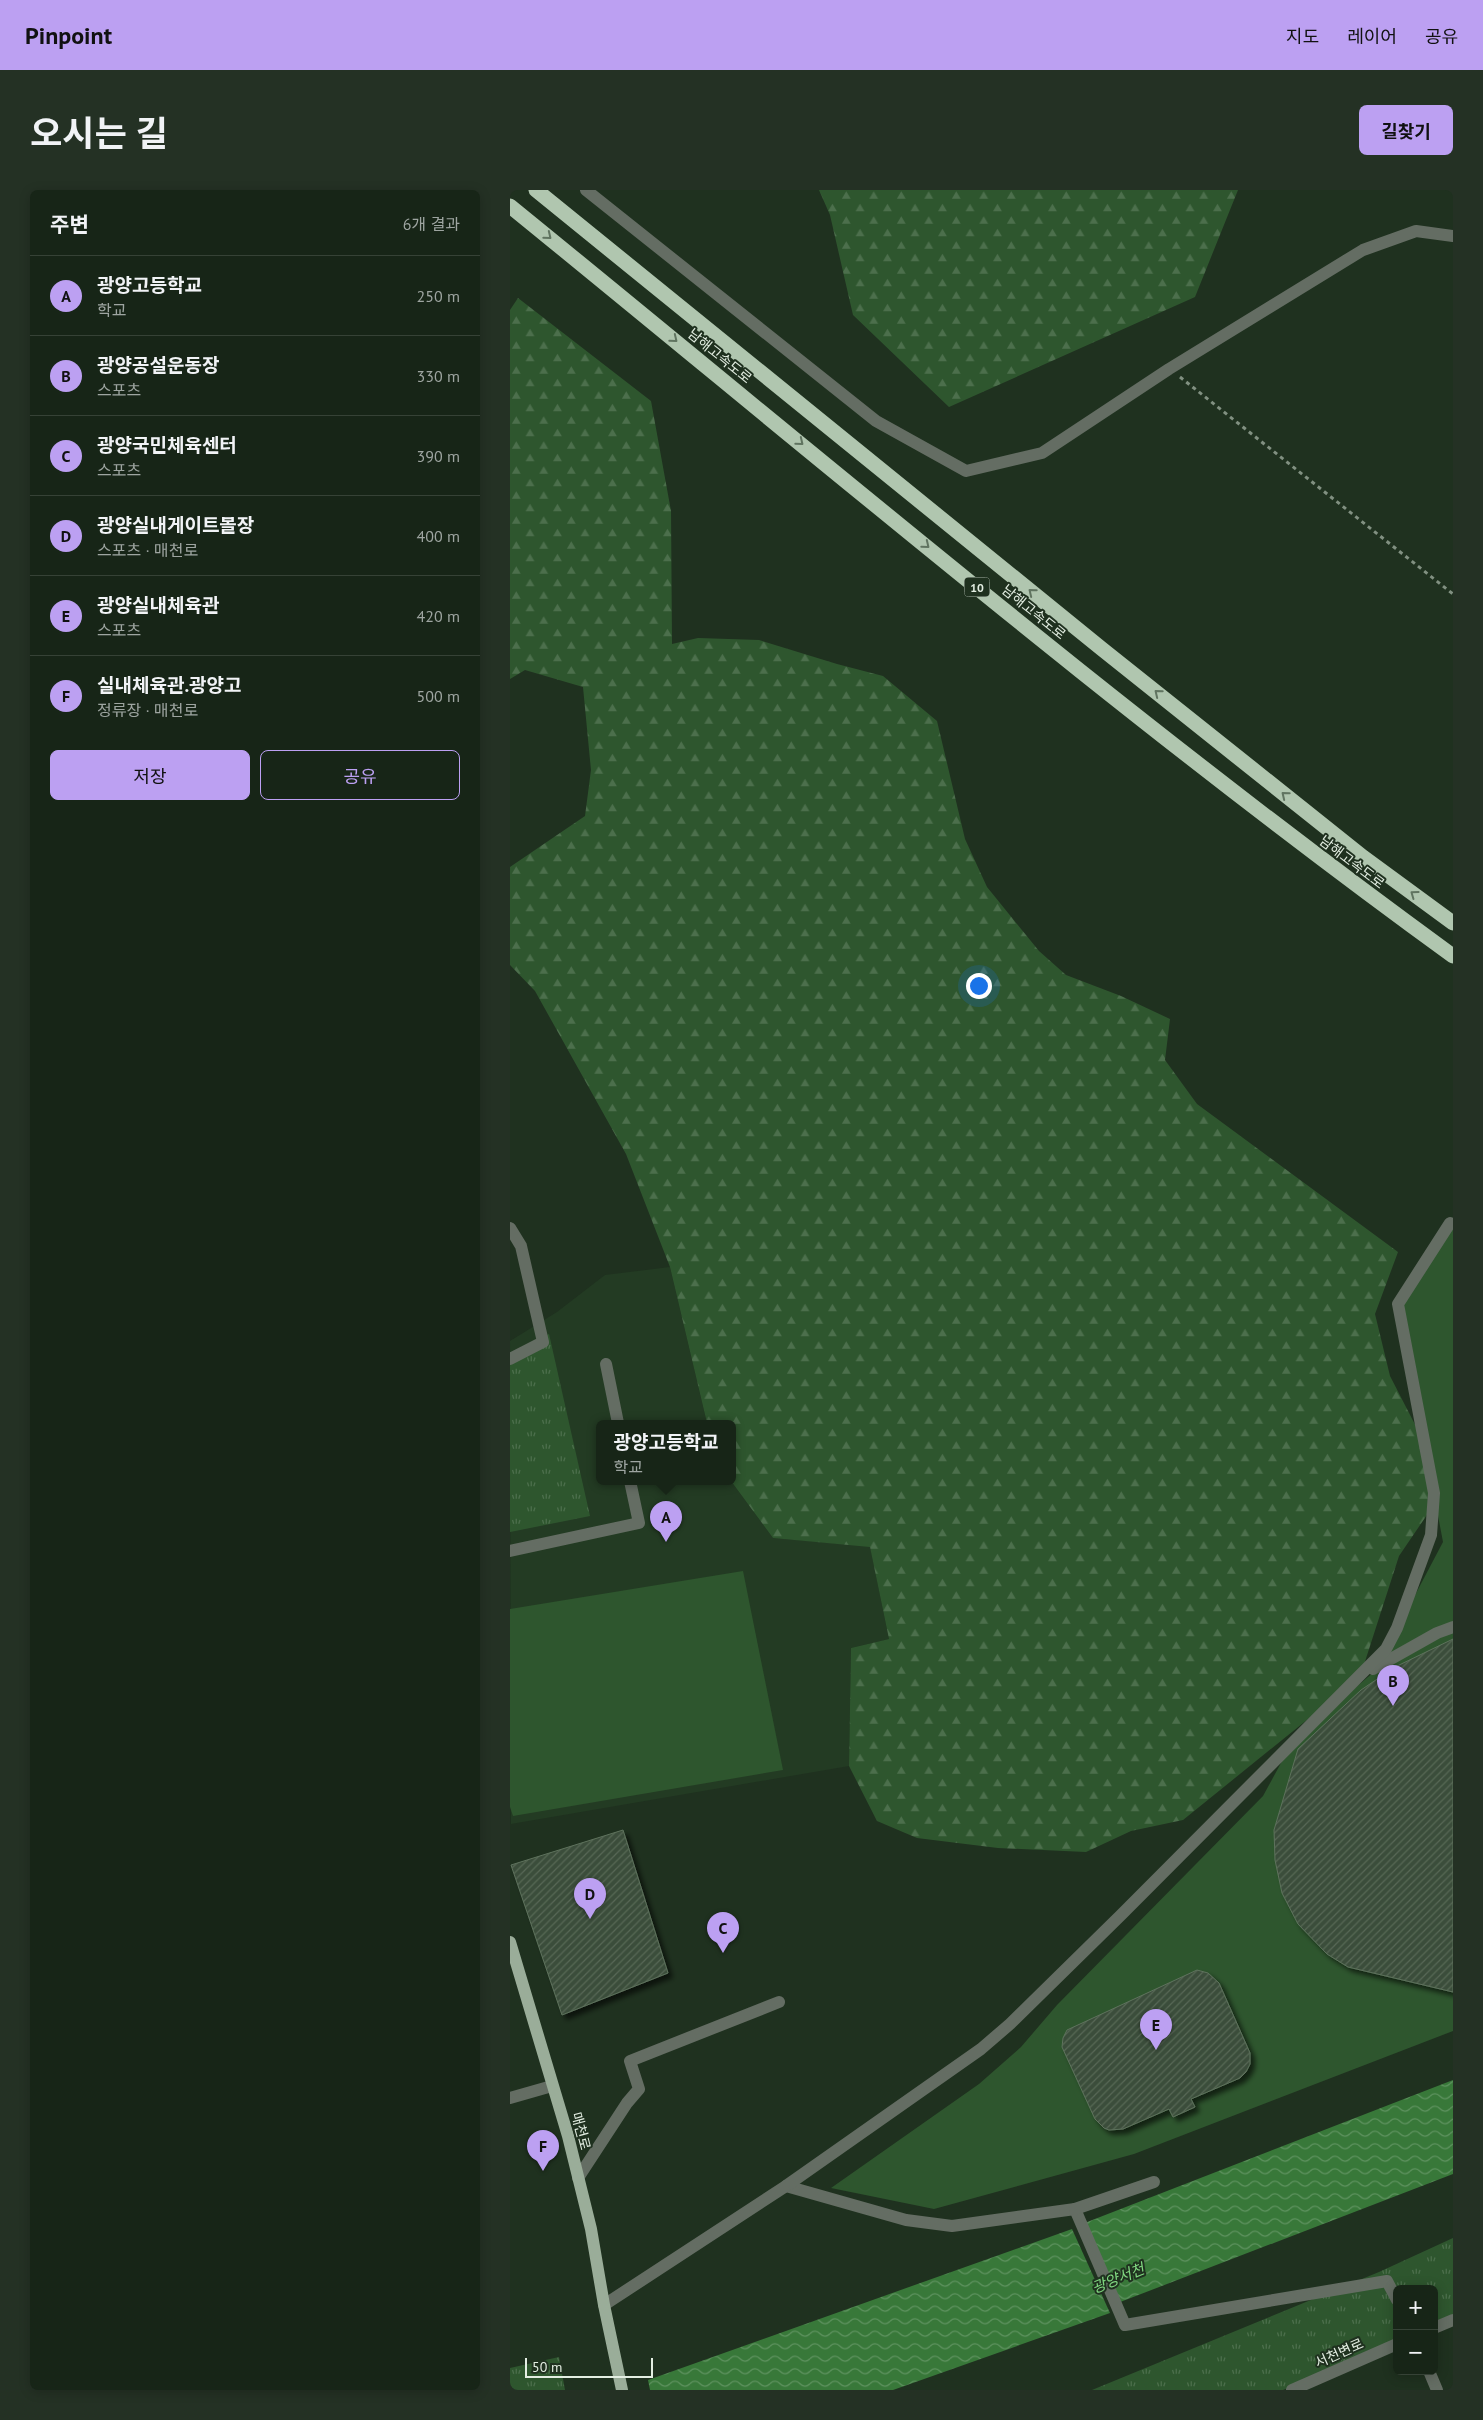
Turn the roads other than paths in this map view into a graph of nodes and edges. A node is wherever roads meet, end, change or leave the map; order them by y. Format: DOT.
graph roads {
  1 [pos="536,190"];
  2 [pos="586,190"];
  3 [pos="510,206"];
  4 [pos="1453,236"];
  5 [pos="1453,923"];
  6 [pos="1453,956"];
  7 [pos="1450,1223"];
  8 [pos="510,1228"];
  9 [pos="510,1359"];
  10 [pos="606,1364"];
  11 [pos="617,1420"];
  12 [pos="631,1485"];
  13 [pos="510,1551"];
  14 [pos="1453,1627"];
  15 [pos="1360,1677"];
  16 [pos="510,1942"];
  17 [pos="780,2002"];
  18 [pos="552,2086"];
  19 [pos="510,2098"];
  20 [pos="578,2178"];
  21 [pos="1154,2182"];
  22 [pos="786,2186"];
  23 [pos="1075,2209"];
  24 [pos="1393,2292"];
  25 [pos="604,2305"];
  26 [pos="1453,2320"];
  27 [pos="1438,2326"];
  28 [pos="1393,2346"];
  29 [pos="1430,2375"];
  30 [pos="622,2390"];
  31 [pos="1292,2390"];
  32 [pos="1436,2390"];
  5 -- 1 [label="highway, 남해고속도로 / 10, one-way"];
  2 -- 4 [label="street"];
  3 -- 6 [label="highway, 남해고속도로 / 10, one-way"];
  7 -- 15 [label="street"];
  8 -- 9 [label="street"];
  10 -- 11 [label="street"];
  12 -- 13 [label="street"];
  14 -- 15 [label="street"];
  15 -- 22 [label="street"];
  16 -- 18 [label="main road, 매천로"];
  17 -- 20 [label="street"];
  18 -- 19 [label="street"];
  18 -- 20 [label="main road, 매천로"];
  20 -- 25 [label="main road, 매천로"];
  21 -- 23 [label="street"];
  22 -- 23 [label="street"];
  22 -- 25 [label="street"];
  23 -- 24 [label="street"];
  25 -- 30 [label="main road, 매천로"];
  26 -- 27 [label="street"];
  28 -- 31 [label="street, 서천변로"];
  29 -- 32 [label="street"];
}
